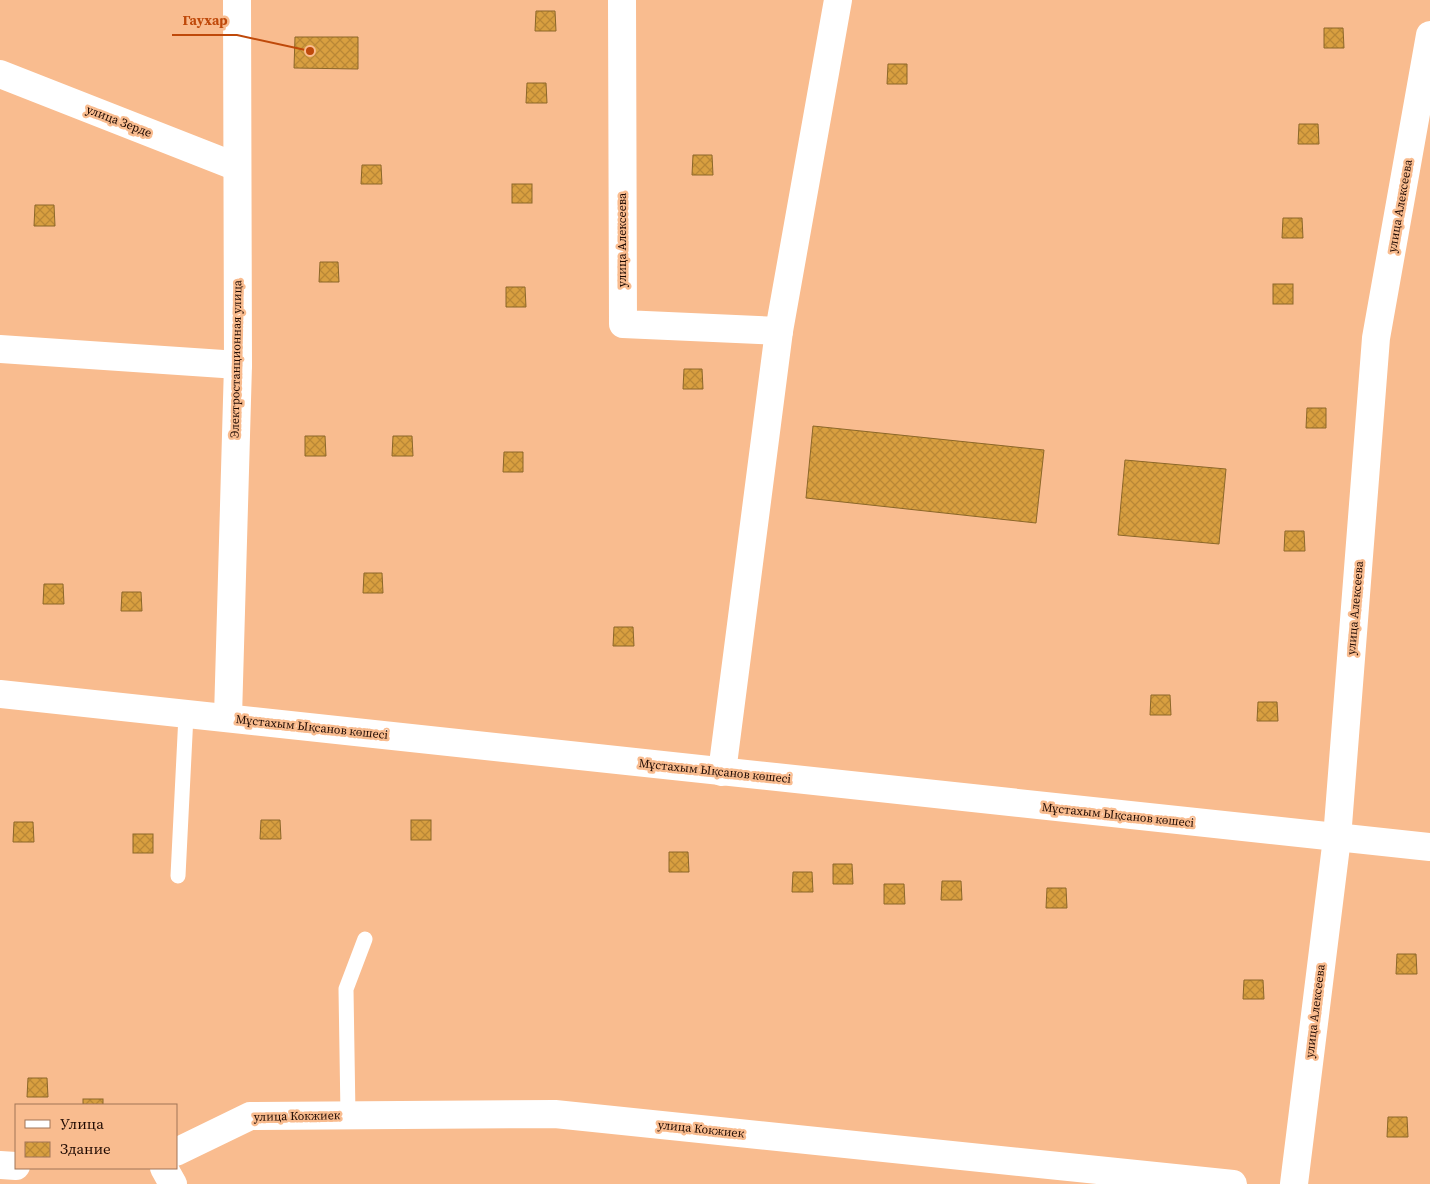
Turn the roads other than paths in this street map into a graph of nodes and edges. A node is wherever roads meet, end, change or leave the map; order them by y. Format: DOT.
graph roads {
  1 [pos="237,0"];
  2 [pos="622,0"];
  3 [pos="838,0"];
  4 [pos="1430,35"];
  5 [pos="0,74"];
  6 [pos="237,167"];
  7 [pos="780,331"];
  8 [pos="0,349"];
  9 [pos="238,365"];
  10 [pos="0,694"];
  11 [pos="186,714"];
  12 [pos="228,717"];
  13 [pos="722,772"];
  14 [pos="1337,838"];
  15 [pos="1430,847"];
  16 [pos="178,876"];
  17 [pos="365,938"];
  18 [pos="348,1115"];
  19 [pos="178,1151"];
  20 [pos="0,1166"];
  21 [pos="15,1166"];
  22 [pos="165,1169"];
  23 [pos="174,1184"];
  24 [pos="1232,1184"];
  25 [pos="1294,1184"];
  1 -- 6 [label="street, Электростанционная улица"];
  2 -- 7 [label="street, улица Алексеева"];
  3 -- 7 [label="street"];
  4 -- 14 [label="street, улица Алексеева"];
  5 -- 6 [label="street, улица Зерде"];
  6 -- 9 [label="street, Электростанционная улица"];
  7 -- 13 [label="street"];
  8 -- 9 [label="street"];
  9 -- 12 [label="street, Электростанционная улица"];
  10 -- 11 [label="street, Мұстахым Ықсанов көшесі"];
  11 -- 12 [label="street, Мұстахым Ықсанов көшесі"];
  11 -- 16 [label="lane"];
  12 -- 13 [label="street, Мұстахым Ықсанов көшесі"];
  13 -- 14 [label="street, Мұстахым Ықсанов көшесі"];
  14 -- 15 [label="street, Мұстахым Ықсанов көшесі"];
  14 -- 25 [label="street, улица Алексеева"];
  17 -- 18 [label="lane"];
  18 -- 19 [label="street, улица Кокжиек"];
  18 -- 24 [label="street, улица Кокжиек"];
  20 -- 21 [label="street"];
  22 -- 23 [label="street"];
}
